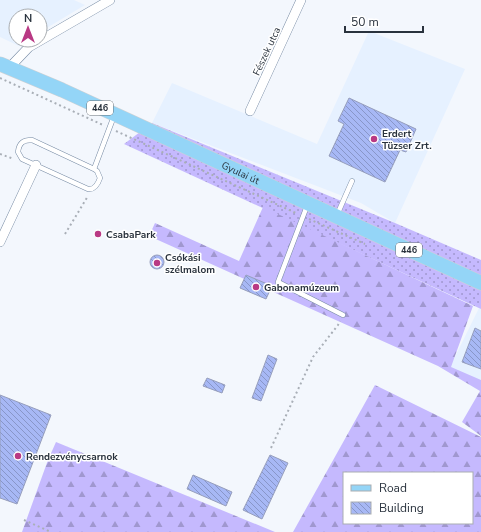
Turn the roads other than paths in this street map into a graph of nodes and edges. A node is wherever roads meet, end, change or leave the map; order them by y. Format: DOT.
graph roads {
  1 [pos="110,0"];
  2 [pos="301,0"];
  3 [pos="3,70"];
  4 [pos="250,111"];
  5 [pos="112,122"];
  6 [pos="36,165"];
  7 [pos="94,169"];
  8 [pos="352,181"];
  9 [pos="305,210"];
  10 [pos="336,217"];
  11 [pos="0,242"];
  12 [pos="481,283"];
  13 [pos="343,315"];
  1 -- 3 [label="street"];
  2 -- 4 [label="street, Fészek utca"];
  3 -- 5 [label="main road, Gyulai út / 446"];
  5 -- 7 [label="lane"];
  5 -- 9 [label="main road, Gyulai út / 446"];
  6 -- 7 [label="lane"];
  6 -- 7 [label="lane"];
  6 -- 11 [label="street"];
  8 -- 10 [label="lane"];
  9 -- 10 [label="main road, Gyulai út / 446"];
  9 -- 13 [label="lane"];
  10 -- 12 [label="main road, Gyulai út / 446"];
}
